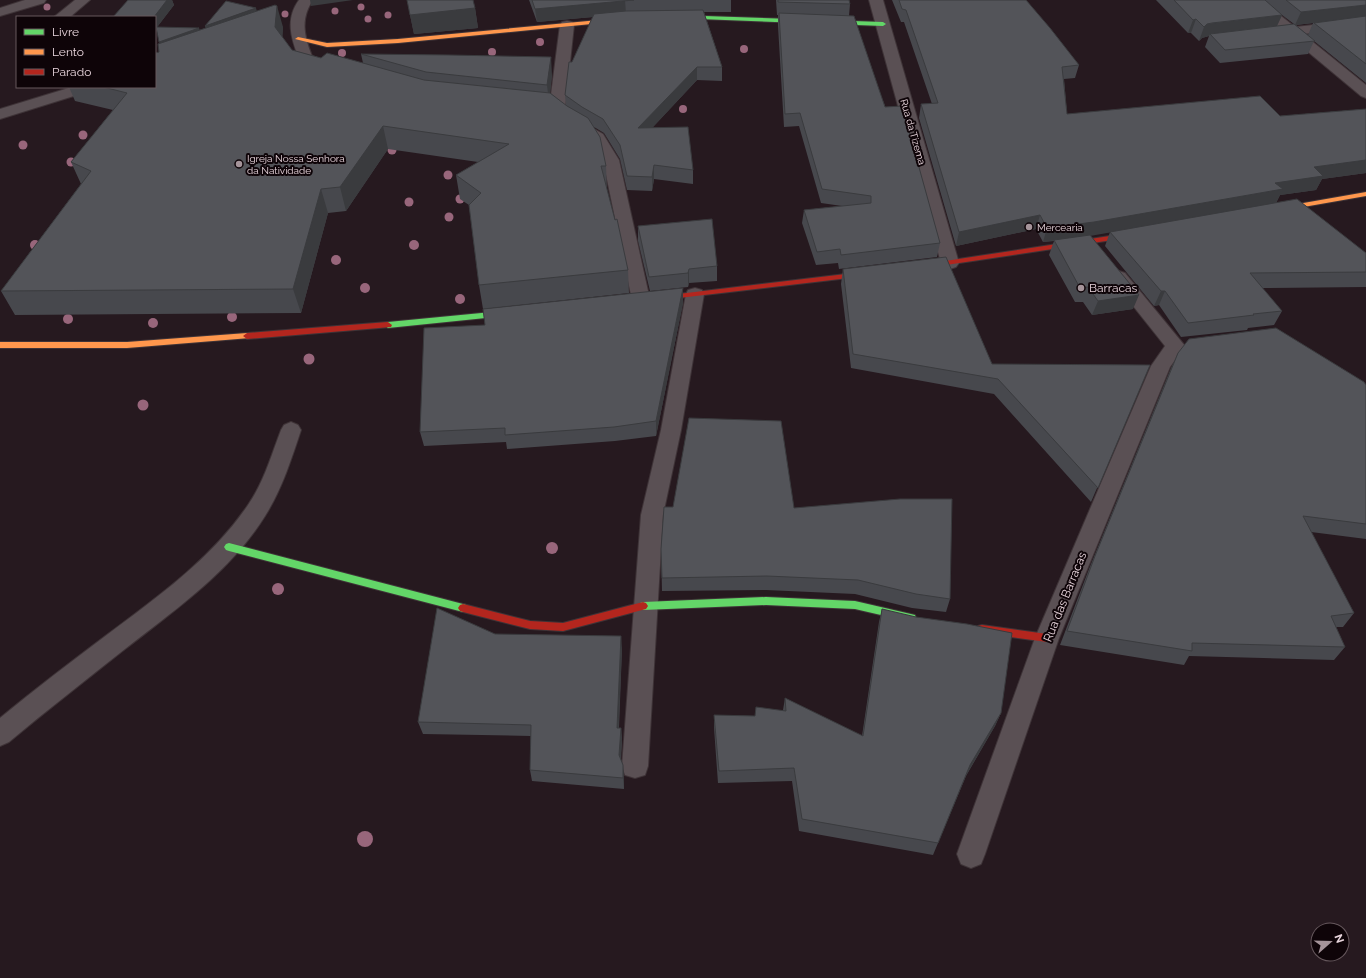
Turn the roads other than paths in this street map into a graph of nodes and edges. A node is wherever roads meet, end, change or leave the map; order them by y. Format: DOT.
graph roads {
  1 [pos="39,0"];
  2 [pos="83,0"];
  3 [pos="287,0"];
  4 [pos="876,0"];
  5 [pos="1253,0"];
  6 [pos="297,10"];
  7 [pos="0,12"];
  8 [pos="62,16"];
  9 [pos="664,18"];
  10 [pos="626,19"];
  11 [pos="1366,23"];
  12 [pos="883,24"];
  13 [pos="567,25"];
  14 [pos="1292,32"];
  15 [pos="1261,36"];
  16 [pos="298,39"];
  17 [pos="339,71"];
  18 [pos="81,88"];
  19 [pos="55,92"];
  20 [pos="1366,93"];
  21 [pos="0,114"];
  22 [pos="1366,194"];
  23 [pos="1264,212"];
  24 [pos="1146,232"];
  25 [pos="1100,254"];
  26 [pos="950,263"];
  27 [pos="911,268"];
  28 [pos="880,272"];
  29 [pos="695,294"];
  30 [pos="638,300"];
  31 [pos="525,312"];
  32 [pos="0,345"];
  33 [pos="291,430"];
  34 [pos="229,547"];
  35 [pos="645,605"];
  36 [pos="919,620"];
  37 [pos="972,627"];
  38 [pos="1047,638"];
  39 [pos="0,734"];
  40 [pos="635,766"];
  41 [pos="971,854"];
  1 -- 7 [label="street"];
  2 -- 8 [label="street"];
  3 -- 6 [label="street"];
  4 -- 12 [label="street, Rua da Tizema"];
  5 -- 14 [label="street"];
  6 -- 16 [label="street"];
  9 -- 12 [label="street"];
  10 -- 13 [label="street"];
  11 -- 14 [label="street"];
  12 -- 26 [label="street, Rua da Tizema"];
  13 -- 16 [label="street"];
  13 -- 30 [label="street"];
  14 -- 15 [label="street"];
  14 -- 20 [label="street"];
  16 -- 17 [label="street"];
  18 -- 19 [label="street"];
  19 -- 21 [label="street"];
  22 -- 23 [label="street"];
  24 -- 25 [label="street"];
  25 -- 26 [label="street"];
  25 -- 38 [label="street, Rua das Barracas"];
  26 -- 27 [label="street"];
  28 -- 29 [label="street"];
  29 -- 30 [label="street"];
  29 -- 35 [label="street"];
  31 -- 32 [label="street"];
  33 -- 34 [label="street"];
  34 -- 35 [label="street"];
  34 -- 39 [label="street"];
  35 -- 36 [label="street"];
  35 -- 40 [label="street"];
  37 -- 38 [label="street"];
  38 -- 41 [label="street, Rua das Barracas"];
}
